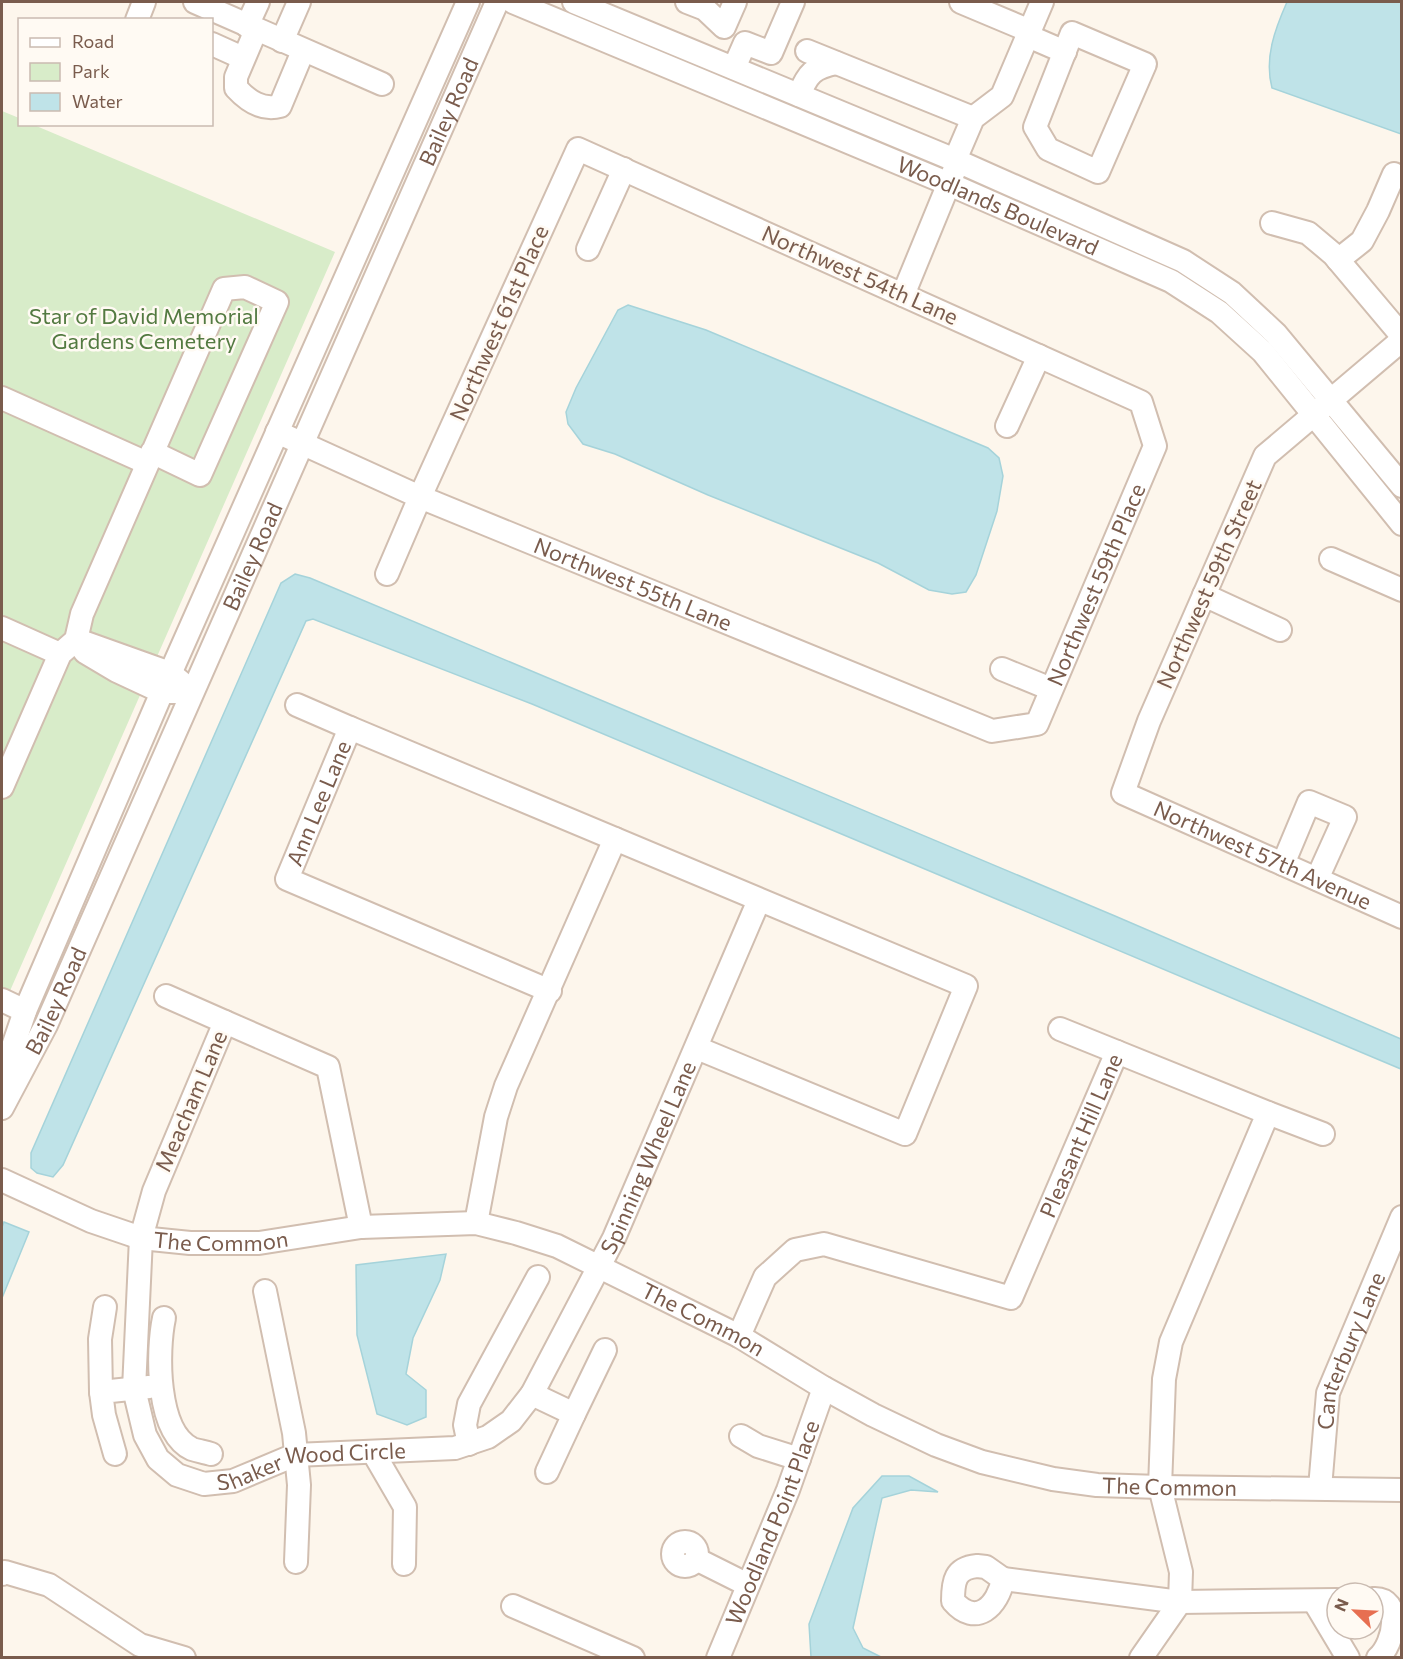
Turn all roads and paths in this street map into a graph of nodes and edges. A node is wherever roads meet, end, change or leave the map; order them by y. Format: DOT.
graph roads {
  1 [pos="258,2"];
  2 [pos="299,2"];
  3 [pos="468,2"];
  4 [pos="498,2"];
  5 [pos="513,2"];
  6 [pos="574,2"];
  7 [pos="687,2"];
  8 [pos="735,2"];
  9 [pos="793,2"];
  10 [pos="961,2"];
  11 [pos="1042,2"];
  12 [pos="207,4"];
  13 [pos="724,27"];
  14 [pos="251,28"];
  15 [pos="1029,33"];
  16 [pos="282,41"];
  17 [pos="745,43"];
  18 [pos="213,44"];
  19 [pos="303,51"];
  20 [pos="807,51"];
  21 [pos="1065,52"];
  22 [pos="243,58"];
  23 [pos="836,63"];
  24 [pos="734,68"];
  25 [pos="382,84"];
  26 [pos="799,95"];
  27 [pos="973,118"];
  28 [pos="578,149"];
  29 [pos="957,161"];
  30 [pos="624,169"];
  31 [pos="1394,174"];
  32 [pos="949,184"];
  33 [pos="1272,223"];
  34 [pos="588,249"];
  35 [pos="1338,260"];
  36 [pos="903,295"];
  37 [pos="1401,338"];
  38 [pos="1039,356"];
  39 [pos="2,398"];
  40 [pos="1330,399"];
  41 [pos="1141,402"];
  42 [pos="1312,414"];
  43 [pos="1007,426"];
  44 [pos="277,432"];
  45 [pos="302,443"];
  46 [pos="149,458"];
  47 [pos="1401,486"];
  48 [pos="420,496"];
  49 [pos="1401,524"];
  50 [pos="1331,559"];
  51 [pos="387,574"];
  52 [pos="1401,590"];
  53 [pos="1204,595"];
  54 [pos="2,627"];
  55 [pos="1280,630"];
  56 [pos="68,647"];
  57 [pos="1002,669"];
  58 [pos="166,683"];
  59 [pos="1051,689"];
  60 [pos="193,691"];
  61 [pos="297,705"];
  62 [pos="350,728"];
  63 [pos="992,731"];
  64 [pos="2,788"];
  65 [pos="1123,793"];
  66 [pos="615,839"];
  67 [pos="663,861"];
  68 [pos="1283,864"];
  69 [pos="1317,879"];
  70 [pos="759,900"];
  71 [pos="1401,917"];
  72 [pos="550,991"];
  73 [pos="166,996"];
  74 [pos="2,1000"];
  75 [pos="25,1011"];
  76 [pos="225,1022"];
  77 [pos="1060,1029"];
  78 [pos="696,1048"];
  79 [pos="1117,1052"];
  80 [pos="2,1078"];
  81 [pos="2,1108"];
  82 [pos="1268,1113"];
  83 [pos="1323,1134"];
  84 [pos="2,1180"];
  85 [pos="1401,1216"];
  86 [pos="476,1223"];
  87 [pos="360,1227"];
  88 [pos="141,1239"];
  89 [pos="600,1266"];
  90 [pos="538,1276"];
  91 [pos="265,1291"];
  92 [pos="105,1307"];
  93 [pos="164,1318"];
  94 [pos="739,1336"];
  95 [pos="605,1350"];
  96 [pos="162,1386"];
  97 [pos="824,1388"];
  98 [pos="134,1389"];
  99 [pos="101,1392"];
  100 [pos="532,1394"];
  101 [pos="574,1414"];
  102 [pos="741,1436"];
  103 [pos="469,1444"];
  104 [pos="373,1452"];
  105 [pos="115,1454"];
  106 [pos="211,1454"];
  107 [pos="295,1455"];
  108 [pos="799,1459"];
  109 [pos="547,1472"];
  110 [pos="1160,1487"];
  111 [pos="1320,1488"];
  112 [pos="1401,1490"];
  113 [pos="696,1559"];
  114 [pos="296,1562"];
  115 [pos="404,1564"];
  116 [pos="2,1574"];
  117 [pos="1003,1579"];
  118 [pos="748,1585"];
  119 [pos="1314,1601"];
  120 [pos="1325,1601"];
  121 [pos="1385,1601"];
  122 [pos="1180,1602"];
  123 [pos="513,1606"];
  124 [pos="184,1658"];
  125 [pos="633,1658"];
  126 [pos="718,1658"];
  127 [pos="1141,1658"];
  128 [pos="1348,1658"];
  129 [pos="1378,1658"];
  1 -- 14 [label="street"];
  2 -- 16 [label="street"];
  3 -- 44 [label="street, Bailey Road"];
  4 -- 45 [label="street, Bailey Road"];
  5 -- 32 [label="street, Woodlands Boulevard"];
  6 -- 24 [label="street, Woodlands Boulevard"];
  7 -- 13 [label="street"];
  8 -- 13 [label="street"];
  9 -- 17 [label="street"];
  10 -- 15 [label="street"];
  11 -- 15 [label="street"];
  12 -- 14 [label="street"];
  13 -- 17 [label="street"];
  14 -- 16 [label="street"];
  14 -- 22 [label="street"];
  15 -- 21 [label="street"];
  15 -- 27 [label="street"];
  16 -- 19 [label="street"];
  17 -- 24 [label="street"];
  18 -- 22 [label="street"];
  19 -- 22 [label="street"];
  19 -- 25 [label="street"];
  20 -- 23 [label="street"];
  21 -- 21 [label="street"];
  23 -- 26 [label="street"];
  23 -- 27 [label="street"];
  24 -- 26 [label="street, Woodlands Boulevard"];
  26 -- 29 [label="street, Woodlands Boulevard"];
  27 -- 29 [label="street"];
  28 -- 30 [label="street, Northwest 54th Lane"];
  28 -- 48 [label="street, Northwest 61st Place"];
  29 -- 32 [label="street"];
  29 -- 40 [label="street, Woodlands Boulevard"];
  30 -- 34 [label="street"];
  30 -- 36 [label="street, Northwest 54th Lane"];
  31 -- 35 [label="street"];
  32 -- 36 [label="street"];
  32 -- 42 [label="street, Woodlands Boulevard"];
  33 -- 35 [label="street"];
  35 -- 37 [label="street"];
  36 -- 38 [label="street, Northwest 54th Lane"];
  37 -- 40 [label="street, Northwest 59th Street"];
  38 -- 41 [label="street, Northwest 54th Lane"];
  38 -- 43 [label="street"];
  39 -- 46 [label="street"];
  40 -- 42 [label="street, Northwest 59th Street"];
  40 -- 47 [label="street, Woodlands Boulevard"];
  41 -- 59 [label="street, Northwest 59th Place"];
  42 -- 49 [label="street, Woodlands Boulevard"];
  42 -- 53 [label="street, Northwest 59th Street"];
  44 -- 45 [label="street, Northwest 55th Lane"];
  44 -- 58 [label="street, Bailey Road"];
  45 -- 48 [label="street, Northwest 55th Lane"];
  45 -- 60 [label="street, Bailey Road"];
  46 -- 46 [label="street"];
  46 -- 56 [label="street"];
  48 -- 51 [label="street, Northwest 61st Place"];
  48 -- 63 [label="street, Northwest 55th Lane"];
  50 -- 52 [label="street"];
  53 -- 55 [label="street"];
  53 -- 65 [label="street, Northwest 59th Street"];
  54 -- 56 [label="street"];
  56 -- 58 [label="street"];
  56 -- 64 [label="street"];
  57 -- 59 [label="street"];
  58 -- 60 [label="street"];
  58 -- 75 [label="street, Bailey Road"];
  59 -- 63 [label="street, Northwest 59th Place"];
  60 -- 81 [label="street, Bailey Road"];
  61 -- 62 [label="street"];
  62 -- 66 [label="street, Ann Lee Lane"];
  62 -- 72 [label="street, Ann Lee Lane"];
  65 -- 68 [label="street, Northwest 57th Avenue"];
  66 -- 67 [label="street, Ann Lee Lane"];
  66 -- 72 [label="street"];
  67 -- 70 [label="street, Spinning Wheel Lane"];
  68 -- 69 [label="street, Northwest 57th Avenue"];
  68 -- 69 [label="street"];
  69 -- 71 [label="street, Northwest 57th Avenue"];
  70 -- 78 [label="street, Spinning Wheel Lane"];
  70 -- 78 [label="street, Spinning Wheel Lane"];
  72 -- 86 [label="street"];
  73 -- 76 [label="street"];
  74 -- 75 [label="street"];
  75 -- 80 [label="street, Bailey Road"];
  76 -- 87 [label="street, Meacham Lane"];
  76 -- 88 [label="street, Meacham Lane"];
  77 -- 79 [label="street"];
  78 -- 89 [label="street, Spinning Wheel Lane"];
  79 -- 82 [label="street, Pleasant Hill Lane"];
  79 -- 94 [label="street, Pleasant Hill Lane"];
  82 -- 83 [label="street, Pleasant Hill Lane"];
  82 -- 110 [label="street"];
  84 -- 88 [label="street, The Common"];
  85 -- 111 [label="street, Canterbury Lane"];
  86 -- 87 [label="street, The Common"];
  86 -- 89 [label="street, The Common"];
  87 -- 88 [label="street, The Common"];
  88 -- 98 [label="street, Shaker Wood Circle"];
  89 -- 94 [label="street, The Common"];
  89 -- 100 [label="street, Shaker Wood Circle"];
  90 -- 103 [label="street"];
  91 -- 107 [label="street"];
  92 -- 99 [label="street"];
  93 -- 96 [label="street"];
  94 -- 97 [label="street, The Common"];
  95 -- 101 [label="street"];
  96 -- 98 [label="street"];
  96 -- 106 [label="street"];
  97 -- 108 [label="street, Woodland Point Place"];
  97 -- 110 [label="street, The Common"];
  98 -- 99 [label="street"];
  98 -- 107 [label="street, Shaker Wood Circle"];
  99 -- 105 [label="street"];
  100 -- 101 [label="street"];
  100 -- 103 [label="street, Shaker Wood Circle"];
  101 -- 109 [label="street"];
  102 -- 108 [label="street"];
  103 -- 104 [label="street, Shaker Wood Circle"];
  104 -- 107 [label="street, Shaker Wood Circle"];
  104 -- 115 [label="street"];
  107 -- 114 [label="street"];
  108 -- 118 [label="street, Woodland Point Place"];
  110 -- 111 [label="street, The Common"];
  110 -- 122 [label="street"];
  111 -- 112 [label="street, The Common"];
  113 -- 118 [label="street"];
  116 -- 124 [label="street"];
  117 -- 122 [label="street"];
  118 -- 126 [label="street, Woodland Point Place"];
  119 -- 120 [label="street"];
  119 -- 122 [label="street"];
  119 -- 128 [label="street"];
  121 -- 129 [label="street"];
  122 -- 127 [label="street"];
  123 -- 125 [label="street"];
}
